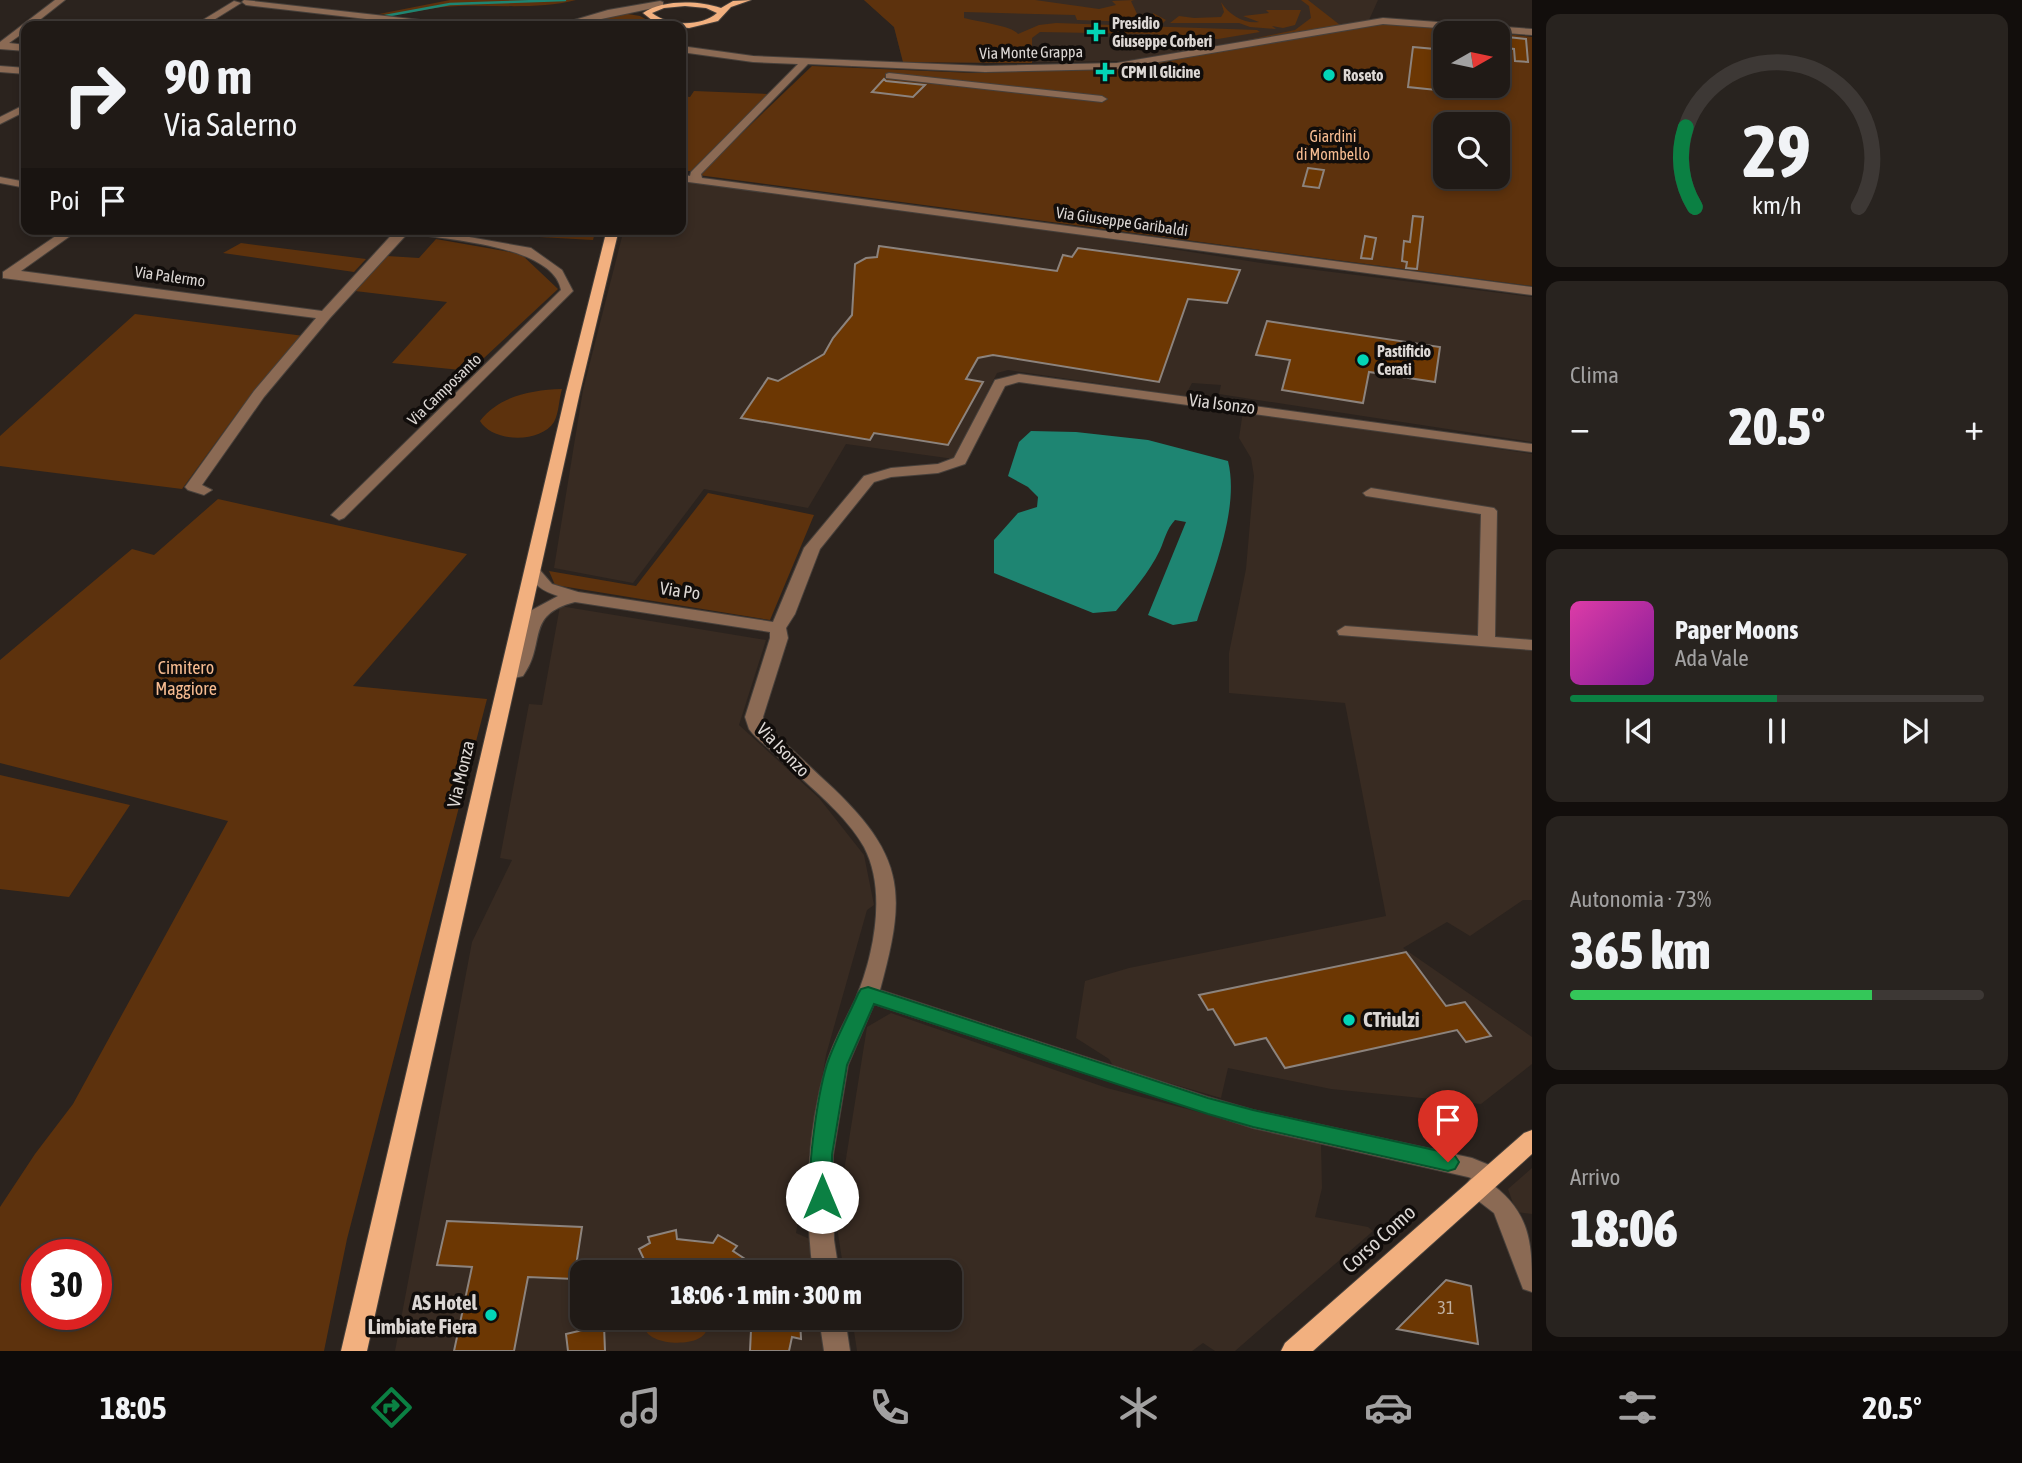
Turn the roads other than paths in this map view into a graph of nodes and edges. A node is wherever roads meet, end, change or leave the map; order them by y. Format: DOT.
graph roads {
  1 [pos="61,0"];
  2 [pos="227,0"];
  3 [pos="732,0"];
  4 [pos="747,0"];
  5 [pos="239,1"];
  6 [pos="702,2"];
  7 [pos="660,4"];
  8 [pos="611,12"];
  9 [pos="722,13"];
  10 [pos="377,17"];
  11 [pos="33,21"];
  12 [pos="206,21"];
  13 [pos="362,21"];
  14 [pos="408,21"];
  15 [pos="578,21"];
  16 [pos="656,21"];
  17 [pos="686,23"];
  18 [pos="695,23"];
  19 [pos="686,24"];
  20 [pos="21,30"];
  21 [pos="1532,32"];
  22 [pos="0,45"];
  23 [pos="21,47"];
  24 [pos="686,51"];
  25 [pos="803,64"];
  26 [pos="0,69"];
  27 [pos="21,71"];
  28 [pos="929,74"];
  29 [pos="933,88"];
  30 [pos="1089,98"];
  31 [pos="1102,99"];
  32 [pos="1022,102"];
  33 [pos="1047,105"];
  34 [pos="21,110"];
  35 [pos="4,117"];
  36 [pos="686,177"];
  37 [pos="703,179"];
  38 [pos="0,180"];
  39 [pos="21,184"];
  40 [pos="65,235"];
  41 [pos="398,235"];
  42 [pos="438,235"];
  43 [pos="612,235"];
  44 [pos="0,260"];
  45 [pos="24,263"];
  46 [pos="5,276"];
  47 [pos="1532,291"];
  48 [pos="325,315"];
  49 [pos="1532,447"];
  50 [pos="199,489"];
  51 [pos="1371,493"];
  52 [pos="339,516"];
  53 [pos="533,572"];
  54 [pos="575,597"];
  55 [pos="778,628"];
  56 [pos="1345,631"];
  57 [pos="1486,641"];
  58 [pos="1532,645"];
  59 [pos="510,674"];
  60 [pos="868,994"];
  61 [pos="1532,1140"];
  62 [pos="1484,1181"];
  63 [pos="824,1260"];
  64 [pos="1532,1280"];
  65 [pos="833,1330"];
  66 [pos="355,1346"];
  67 [pos="836,1351"];
  68 [pos="1294,1351"];
  1 -- 11 [label="street"];
  2 -- 5 [label="street"];
  3 -- 6 [label="main road"];
  4 -- 9 [label="main road"];
  5 -- 10 [label="street"];
  5 -- 12 [label="street"];
  6 -- 7 [label="main road"];
  6 -- 9 [label="main road"];
  7 -- 8 [label="street"];
  7 -- 16 [label="main road"];
  8 -- 15 [label="street"];
  8 -- 16 [label="street"];
  9 -- 18 [label="main road"];
  10 -- 13 [label="street"];
  10 -- 14 [label="street"];
  17 -- 18 [label="main road"];
  18 -- 19 [label="main road"];
  20 -- 22 [label="street"];
  21 -- 25 [label="street, Via Monte Grappa"];
  22 -- 23 [label="street"];
  24 -- 25 [label="street, Via Monte Grappa"];
  25 -- 29 [label="street"];
  25 -- 37 [label="street"];
  26 -- 27 [label="street"];
  28 -- 29 [label="street"];
  29 -- 30 [label="street"];
  29 -- 32 [label="street"];
  30 -- 31 [label="street"];
  30 -- 33 [label="street"];
  34 -- 35 [label="street"];
  36 -- 37 [label="street, Via Giuseppe Garibaldi"];
  37 -- 47 [label="street, Via Giuseppe Garibaldi"];
  38 -- 39 [label="street"];
  40 -- 45 [label="street"];
  41 -- 48 [label="street"];
  42 -- 52 [label="street, Via Camposanto"];
  43 -- 53 [label="main road, Via Monza"];
  44 -- 45 [label="street"];
  45 -- 46 [label="street"];
  46 -- 48 [label="street, Via Palermo"];
  48 -- 50 [label="street"];
  49 -- 55 [label="street, Via Isonzo"];
  51 -- 57 [label="street"];
  53 -- 54 [label="street, Via Po"];
  53 -- 59 [label="main road, Via Monza"];
  54 -- 55 [label="street, Via Po"];
  54 -- 59 [label="street, Via Po"];
  55 -- 60 [label="street, Via Isonzo"];
  56 -- 57 [label="street"];
  57 -- 58 [label="street"];
  59 -- 66 [label="main road, Via Monza"];
  60 -- 62 [label="street"];
  60 -- 63 [label="street"];
  61 -- 62 [label="main road, Corso Como"];
  62 -- 64 [label="street"];
  62 -- 68 [label="main road, Corso Como"];
  65 -- 67 [label="street"];
}
